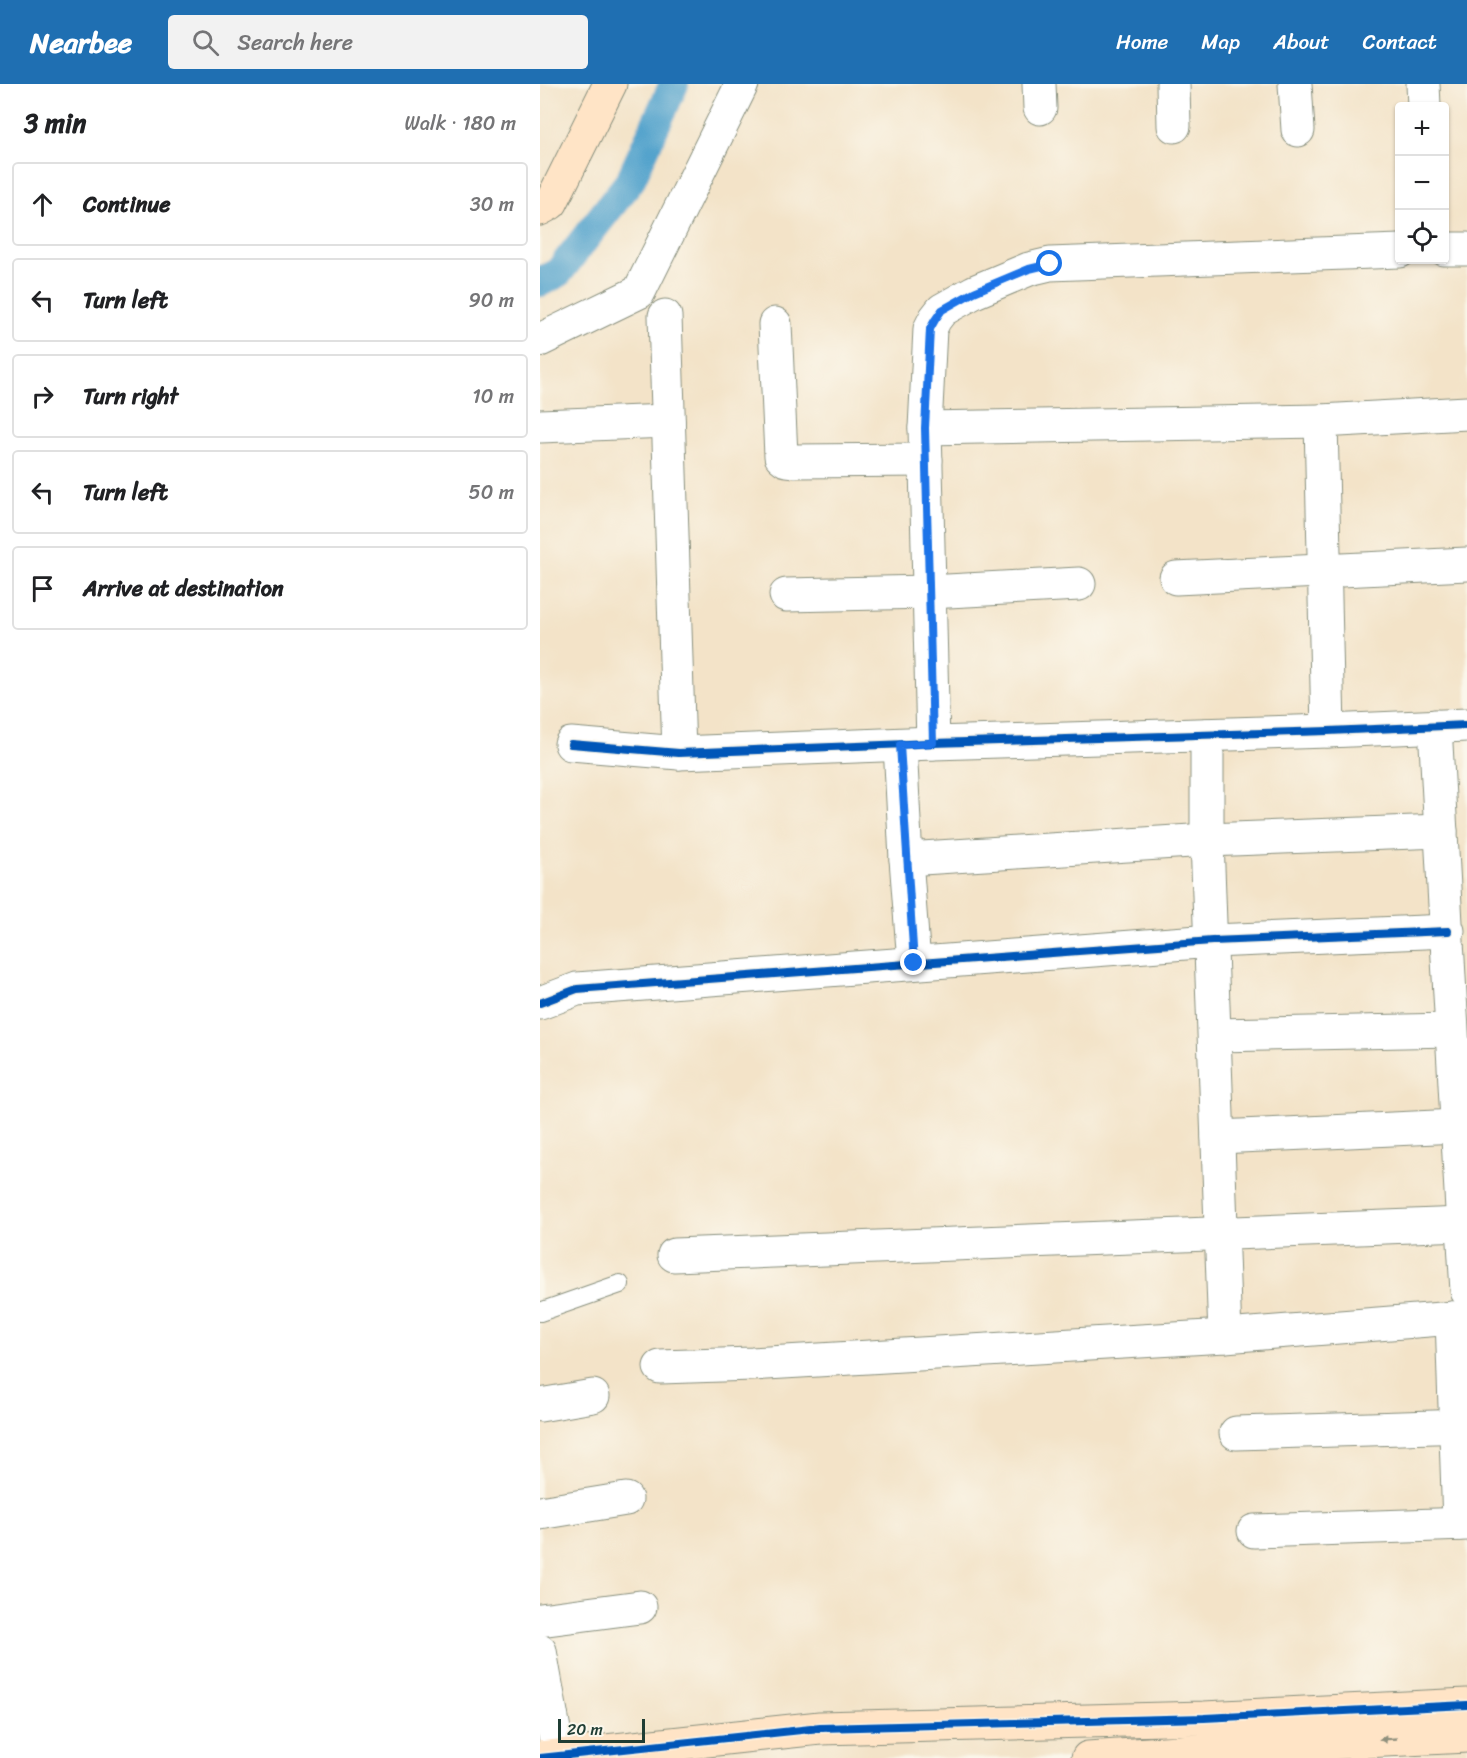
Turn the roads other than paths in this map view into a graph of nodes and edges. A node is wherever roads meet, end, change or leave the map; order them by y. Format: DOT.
graph roads {
  1 [pos="610,84"];
  2 [pos="742,84"];
  3 [pos="1173,84"];
  4 [pos="1295,84"];
  5 [pos="1423,84"];
  6 [pos="1424,102"];
  7 [pos="1174,126"];
  8 [pos="1298,130"];
  9 [pos="540,209"];
  10 [pos="1449,249"];
  11 [pos="1467,249"];
  12 [pos="1395,251"];
  13 [pos="665,316"];
  14 [pos="775,324"];
  15 [pos="540,340"];
  16 [pos="1467,413"];
  17 [pos="668,421"];
  18 [pos="1321,421"];
  19 [pos="540,426"];
  20 [pos="925,444"];
  21 [pos="1467,564"];
  22 [pos="1324,570"];
  23 [pos="1176,579"];
  24 [pos="1079,585"];
  25 [pos="929,592"];
  26 [pos="786,595"];
  27 [pos="1451,726"];
  28 [pos="1328,731"];
  29 [pos="1207,735"];
  30 [pos="933,743"];
  31 [pos="571,744"];
  32 [pos="900,745"];
  33 [pos="679,753"];
  34 [pos="1441,831"];
  35 [pos="1208,840"];
  36 [pos="906,860"];
  37 [pos="1448,931"];
  38 [pos="1212,941"];
  39 [pos="914,963"];
  40 [pos="540,1003"];
  41 [pos="1451,1030"];
  42 [pos="1215,1035"];
  43 [pos="1457,1126"];
  44 [pos="1218,1137"];
  45 [pos="1463,1224"];
  46 [pos="1221,1233"];
  47 [pos="674,1255"];
  48 [pos="620,1284"];
  49 [pos="1462,1309"];
  50 [pos="540,1312"];
  51 [pos="1225,1336"];
  52 [pos="660,1366"];
  53 [pos="592,1396"];
  54 [pos="540,1405"];
  55 [pos="1461,1426"];
  56 [pos="1236,1433"];
  57 [pos="626,1499"];
  58 [pos="540,1513"];
  59 [pos="1463,1524"];
  60 [pos="1254,1531"];
  61 [pos="640,1607"];
  62 [pos="540,1620"];
  63 [pos="540,1651"];
  64 [pos="1467,1706"];
  65 [pos="1467,1736"];
  66 [pos="1283,1739"];
  67 [pos="1428,1748"];
  68 [pos="593,1755"];
  69 [pos="553,1757"];
  70 [pos="1088,1758"];
  1 -- 9 [label="street"];
  2 -- 15 [label="street"];
  3 -- 7 [label="street"];
  4 -- 8 [label="street"];
  5 -- 6 [label="street"];
  10 -- 11 [label="street"];
  12 -- 20 [label="street"];
  13 -- 17 [label="street"];
  14 -- 20 [label="street"];
  16 -- 18 [label="street"];
  17 -- 19 [label="street"];
  17 -- 33 [label="street"];
  18 -- 20 [label="street"];
  18 -- 22 [label="street"];
  20 -- 25 [label="street"];
  21 -- 22 [label="street"];
  22 -- 23 [label="street"];
  22 -- 28 [label="street"];
  24 -- 25 [label="street"];
  25 -- 26 [label="street"];
  25 -- 30 [label="street"];
  27 -- 28 [label="street"];
  27 -- 34 [label="street"];
  28 -- 29 [label="street"];
  29 -- 30 [label="street"];
  29 -- 35 [label="street"];
  30 -- 32 [label="street"];
  31 -- 33 [label="street"];
  32 -- 33 [label="street"];
  32 -- 36 [label="street"];
  34 -- 35 [label="street"];
  34 -- 37 [label="street"];
  35 -- 36 [label="street"];
  35 -- 38 [label="street"];
  36 -- 39 [label="street"];
  37 -- 38 [label="street"];
  37 -- 41 [label="street"];
  38 -- 39 [label="street"];
  38 -- 42 [label="street"];
  39 -- 40 [label="street"];
  41 -- 42 [label="street"];
  41 -- 43 [label="street"];
  42 -- 44 [label="street"];
  43 -- 44 [label="street"];
  43 -- 45 [label="street"];
  44 -- 46 [label="street"];
  45 -- 46 [label="street"];
  45 -- 49 [label="street"];
  46 -- 47 [label="street"];
  46 -- 51 [label="street"];
  48 -- 50 [label="lane"];
  49 -- 51 [label="street"];
  49 -- 55 [label="street"];
  51 -- 52 [label="street"];
  53 -- 54 [label="street"];
  55 -- 56 [label="street"];
  55 -- 59 [label="street"];
  57 -- 58 [label="street"];
  59 -- 60 [label="street"];
  61 -- 62 [label="street"];
  63 -- 69 [label="street"];
  64 -- 66 [label="street"];
  65 -- 67 [label="street"];
  67 -- 66 [label="street, one-way"];
  66 -- 68 [label="street"];
  66 -- 70 [label="street"];
  68 -- 69 [label="street"];
}
